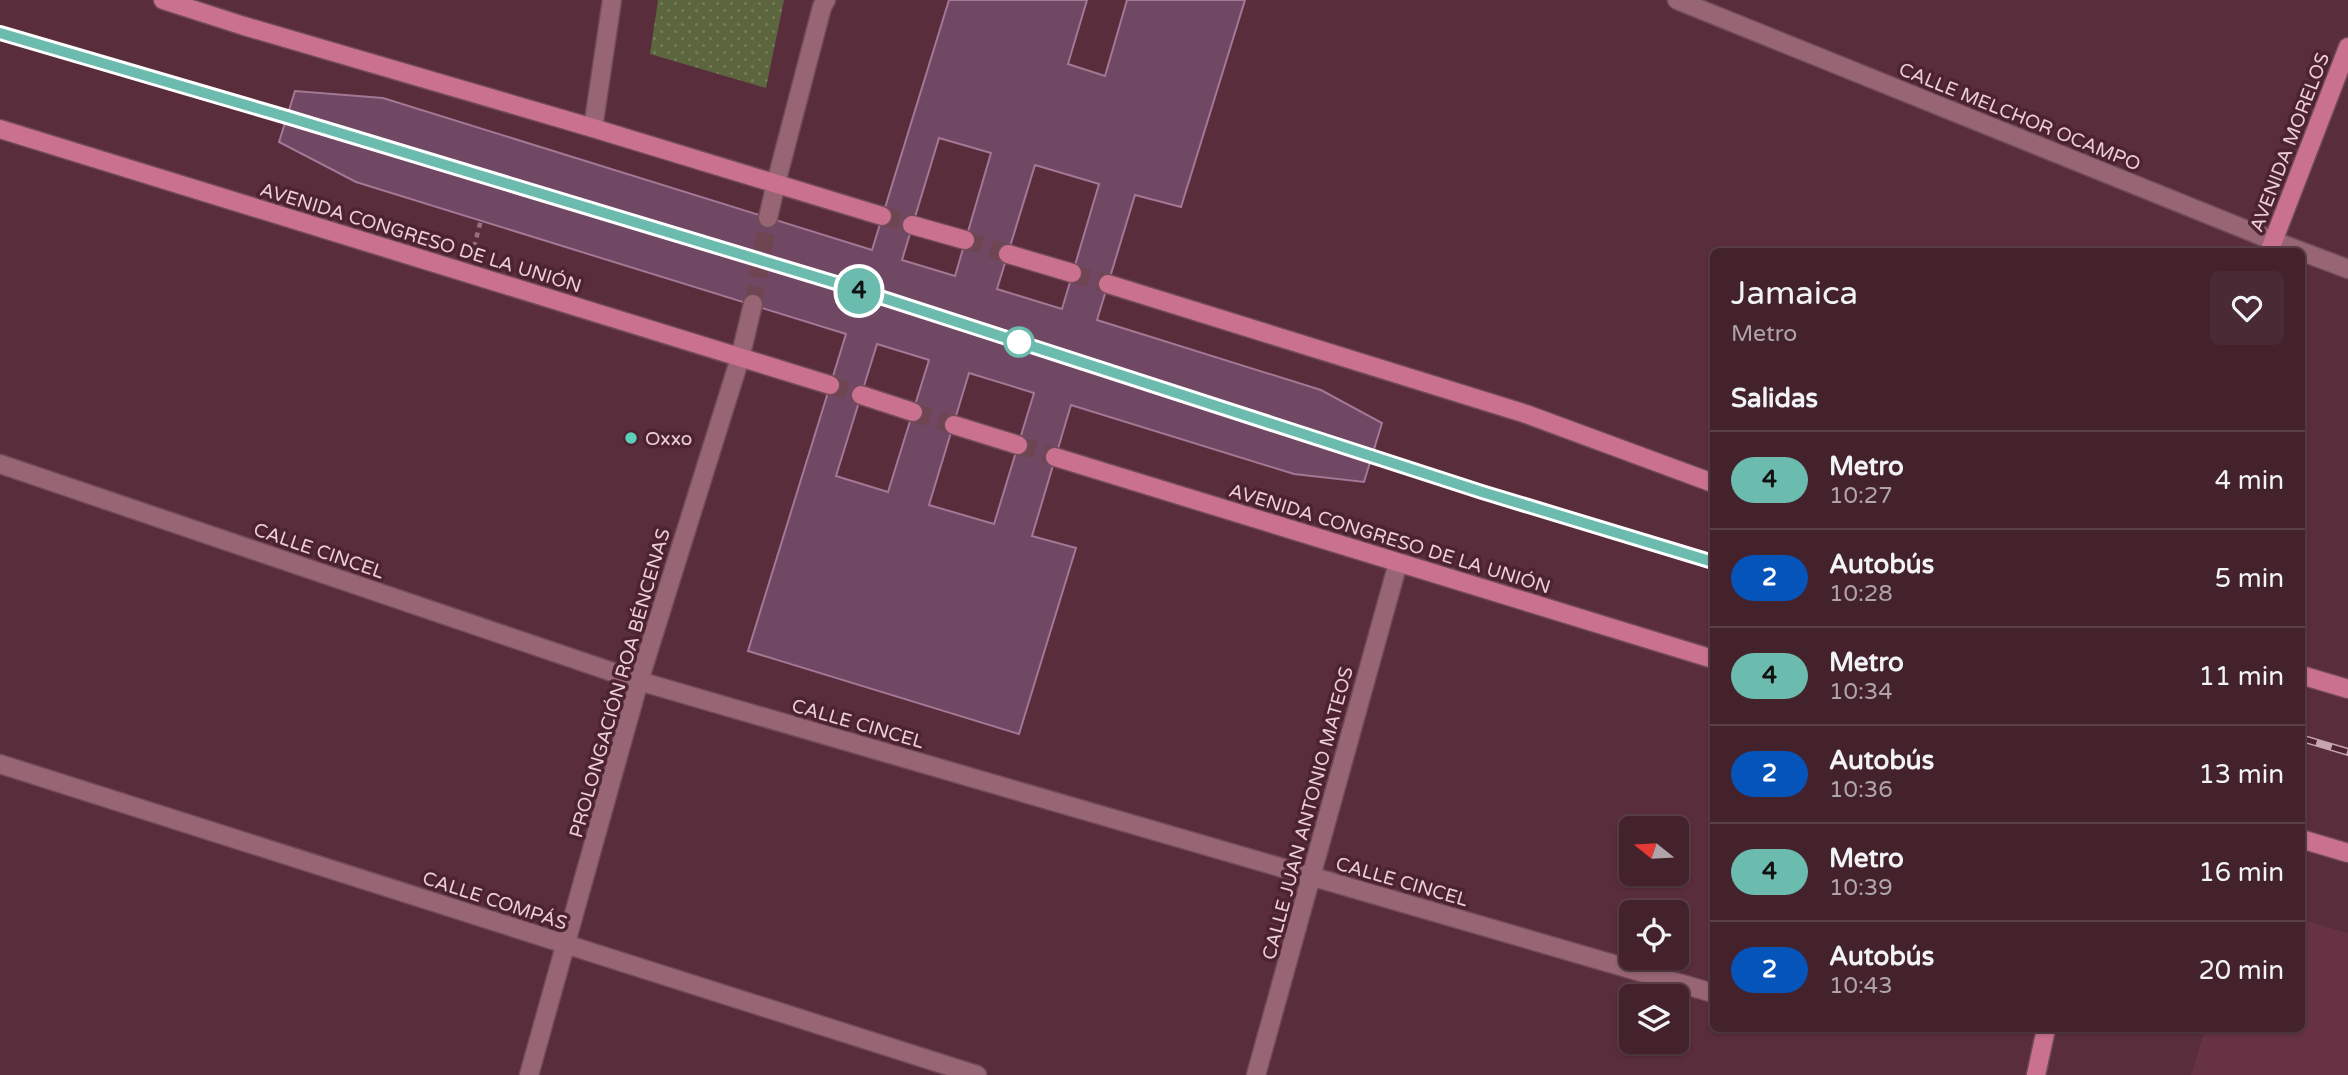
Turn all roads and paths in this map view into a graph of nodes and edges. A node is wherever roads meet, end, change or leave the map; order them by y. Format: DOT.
graph roads {
  1 [pos="163,0"];
  2 [pos="612,0"];
  3 [pos="826,0"];
  4 [pos="1676,0"];
  5 [pos="2348,47"];
  6 [pos="593,128"];
  7 [pos="0,129"];
  8 [pos="776,183"];
  9 [pos="882,216"];
  10 [pos="768,218"];
  11 [pos="912,225"];
  12 [pos="965,240"];
  13 [pos="2272,246"];
  14 [pos="1008,254"];
  15 [pos="2305,256"];
  16 [pos="2348,269"];
  17 [pos="1072,273"];
  18 [pos="1108,284"];
  19 [pos="753,304"];
  20 [pos="740,358"];
  21 [pos="830,385"];
  22 [pos="861,395"];
  23 [pos="913,412"];
  24 [pos="954,425"];
  25 [pos="1018,445"];
  26 [pos="1055,457"];
  27 [pos="0,464"];
  28 [pos="1710,482"];
  29 [pos="1398,563"];
  30 [pos="1710,658"];
  31 [pos="2305,676"];
  32 [pos="639,681"];
  33 [pos="2348,689"];
  34 [pos="0,764"];
  35 [pos="2305,840"];
  36 [pos="2348,853"];
  37 [pos="1311,877"];
  38 [pos="566,944"];
  39 [pos="1710,992"];
  40 [pos="2045,1032"];
  41 [pos="529,1075"];
  42 [pos="977,1075"];
  43 [pos="1256,1075"];
  44 [pos="2036,1075"];
  1 -- 6 [label="main road"];
  2 -- 6 [label="street"];
  3 -- 8 [label="street"];
  4 -- 13 [label="street, CALLE MELCHOR OCAMPO"];
  5 -- 13 [label="main road, AVENIDA MORELOS"];
  6 -- 8 [label="main road"];
  7 -- 20 [label="main road, AVENIDA CONGRESO DE LA UNIÓN"];
  8 -- 9 [label="main road"];
  8 -- 10 [label="street"];
  11 -- 12 [label="main road"];
  14 -- 17 [label="main road"];
  15 -- 16 [label="street, CALLE MELCHOR OCAMPO"];
  18 -- 28 [label="main road"];
  19 -- 20 [label="street, PROLONGACIÓN ROA BÉNCENAS"];
  20 -- 21 [label="main road, AVENIDA CONGRESO DE LA UNIÓN"];
  20 -- 32 [label="street, PROLONGACIÓN ROA BÉNCENAS"];
  22 -- 23 [label="main road"];
  24 -- 25 [label="main road"];
  26 -- 29 [label="main road, AVENIDA CONGRESO DE LA UNIÓN"];
  27 -- 32 [label="street, CALLE CINCEL"];
  29 -- 30 [label="main road, AVENIDA CONGRESO DE LA UNIÓN"];
  29 -- 37 [label="street, CALLE JUAN ANTONIO MATEOS"];
  31 -- 33 [label="main road"];
  32 -- 37 [label="street, CALLE CINCEL"];
  32 -- 38 [label="street, PROLONGACIÓN ROA BÉNCENAS"];
  34 -- 38 [label="street, CALLE COMPÁS"];
  35 -- 36 [label="main road"];
  37 -- 39 [label="street, CALLE CINCEL"];
  37 -- 43 [label="street, CALLE JUAN ANTONIO MATEOS"];
  38 -- 41 [label="street, PROLONGACIÓN ROA BÉNCENAS"];
  38 -- 42 [label="street, CALLE COMPÁS"];
  40 -- 44 [label="main road"];
}
